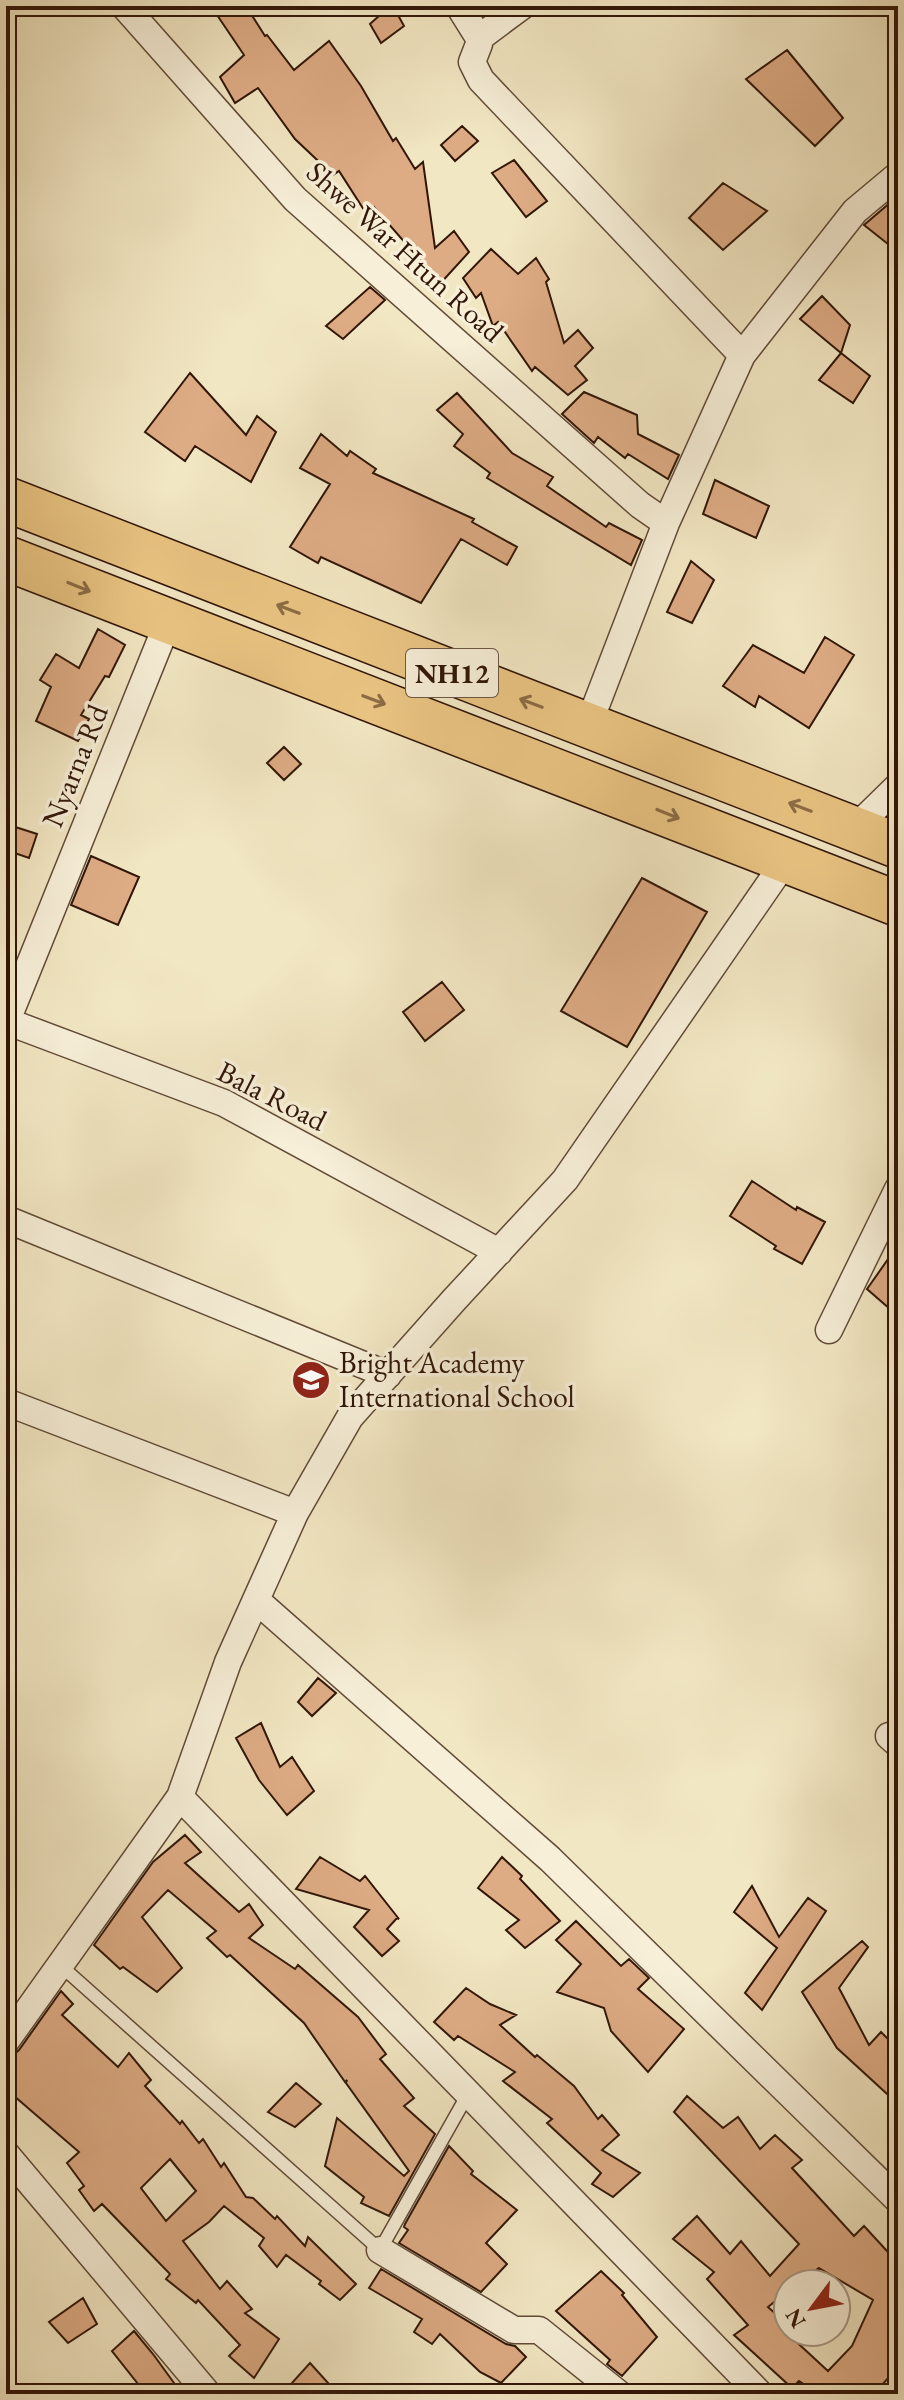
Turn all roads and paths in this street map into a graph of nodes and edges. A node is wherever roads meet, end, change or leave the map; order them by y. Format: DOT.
graph roads {
  1 [pos="124,6"];
  2 [pos="459,6"];
  3 [pos="522,6"];
  4 [pos="479,38"];
  5 [pos="898,175"];
  6 [pos="742,355"];
  7 [pos="24,506"];
  8 [pos="666,523"];
  9 [pos="11,560"];
  10 [pos="168,622"];
  11 [pos="340,629"];
  12 [pos="321,679"];
  13 [pos="588,726"];
  14 [pos="632,742"];
  15 [pos="898,786"];
  16 [pos="612,792"];
  17 [pos="855,828"];
  18 [pos="898,846"];
  19 [pos="786,860"];
  20 [pos="898,904"];
  21 [pos="6,1022"];
  22 [pos="897,1194"];
  23 [pos="6,1219"];
  24 [pos="499,1252"];
  25 [pos="829,1330"];
  26 [pos="388,1375"];
  27 [pos="6,1402"];
  28 [pos="295,1513"];
  29 [pos="256,1600"];
  30 [pos="180,1797"];
  31 [pos="60,1965"];
  32 [pos="6,2041"];
  33 [pos="468,2094"];
  34 [pos="6,2154"];
  35 [pos="898,2200"];
  36 [pos="380,2250"];
  37 [pos="208,2394"];
  38 [pos="619,2394"];
  39 [pos="760,2394"];
  1 -- 8 [label="street, Shwe War Htun Road"];
  2 -- 4 [label="street"];
  3 -- 4 [label="street"];
  4 -- 6 [label="street"];
  5 -- 6 [label="street"];
  6 -- 8 [label="street"];
  7 -- 9 [label="highway"];
  11 -- 7 [label="highway, NH12, one-way"];
  8 -- 13 [label="street"];
  9 -- 10 [label="highway, NH12, one-way"];
  10 -- 12 [label="highway, NH12"];
  10 -- 21 [label="street, Nyarna Rd"];
  11 -- 12 [label="highway"];
  13 -- 11 [label="highway, NH12, one-way"];
  12 -- 16 [label="highway, NH12, one-way"];
  13 -- 14 [label="highway, NH12"];
  14 -- 16 [label="highway"];
  17 -- 14 [label="highway, NH12, one-way"];
  15 -- 17 [label="street"];
  16 -- 19 [label="highway, NH12, one-way"];
  17 -- 18 [label="highway, NH12"];
  19 -- 20 [label="highway, NH12"];
  19 -- 24 [label="street"];
  21 -- 24 [label="street, Bala Road"];
  22 -- 25 [label="street"];
  23 -- 26 [label="street"];
  24 -- 26 [label="street"];
  26 -- 28 [label="street"];
  27 -- 28 [label="street"];
  28 -- 29 [label="street"];
  29 -- 30 [label="street"];
  29 -- 35 [label="street"];
  30 -- 31 [label="street"];
  30 -- 33 [label="street"];
  31 -- 32 [label="street"];
  31 -- 36 [label="lane"];
  33 -- 36 [label="lane"];
  33 -- 39 [label="street"];
  34 -- 37 [label="street"];
  36 -- 38 [label="street"];
}
